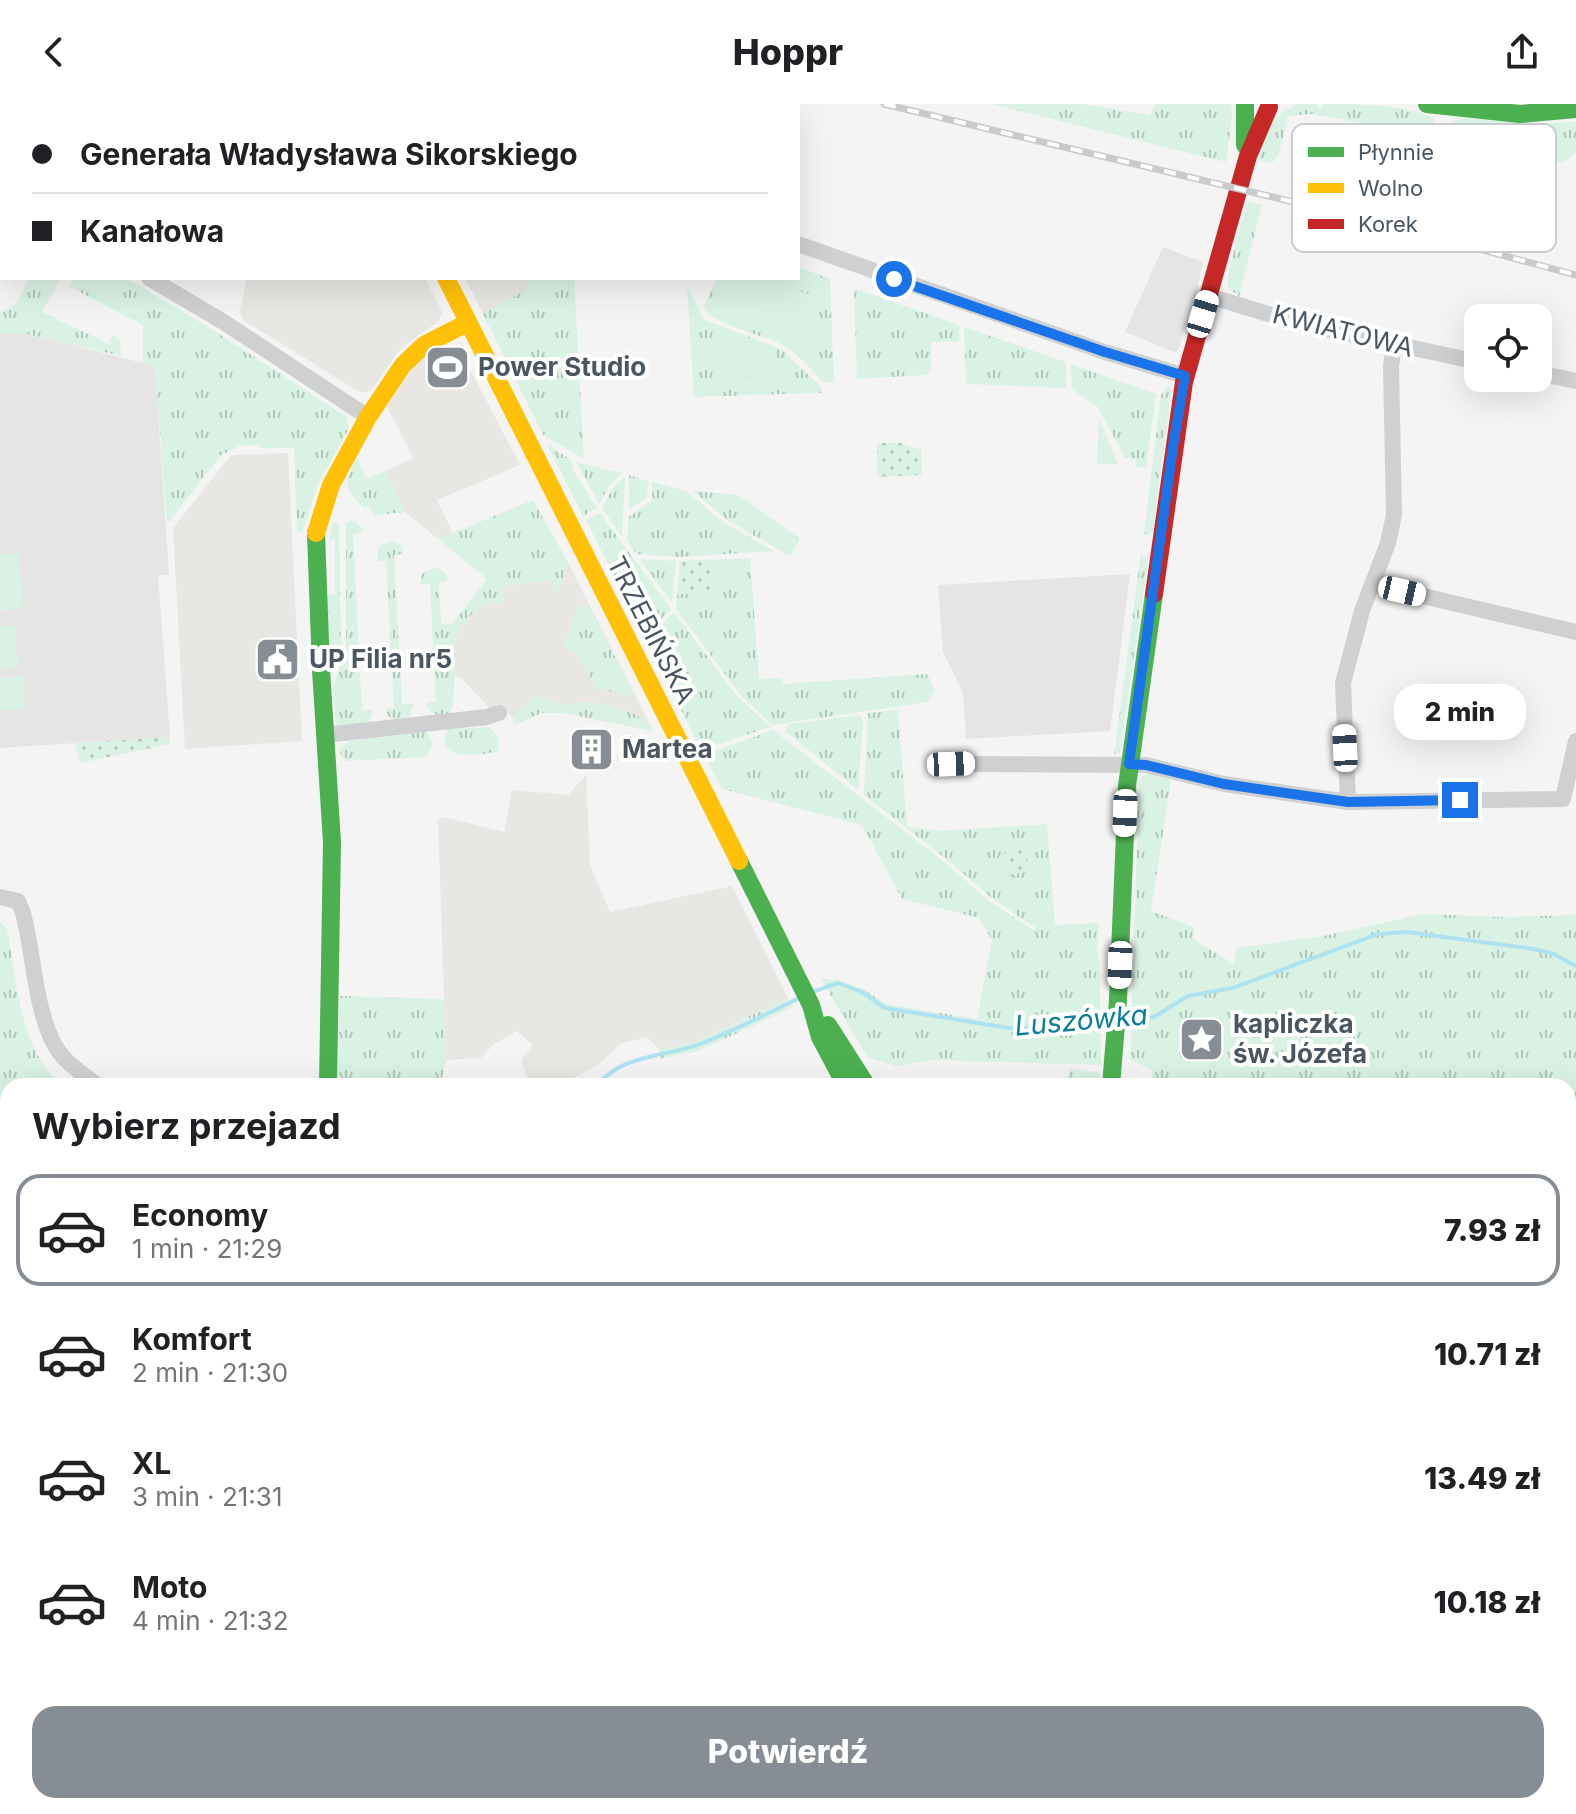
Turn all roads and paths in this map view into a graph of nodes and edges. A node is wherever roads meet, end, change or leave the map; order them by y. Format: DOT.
graph roads {
  1 [pos="1247,104"];
  2 [pos="1427,104"];
  3 [pos="1273,106"];
  4 [pos="1576,109"];
  5 [pos="1244,160"];
  6 [pos="800,245"];
  7 [pos="152,280"];
  8 [pos="447,280"];
  9 [pos="1209,296"];
  10 [pos="467,323"];
  11 [pos="1394,345"];
  12 [pos="1464,359"];
  13 [pos="1185,376"];
  14 [pos="1552,376"];
  15 [pos="1576,381"];
  16 [pos="368,417"];
  17 [pos="1372,584"];
  18 [pos="1576,632"];
  19 [pos="499,713"];
  20 [pos="325,735"];
  21 [pos="1576,741"];
  22 [pos="951,764"];
  23 [pos="1129,764"];
  24 [pos="1348,802"];
  25 [pos="0,897"];
  26 [pos="811,1005"];
  27 [pos="88,1078"];
  28 [pos="328,1078"];
  29 [pos="842,1078"];
  30 [pos="862,1078"];
  31 [pos="1112,1078"];
  1 -- 3 [label="main road"];
  1 -- 5 [label="main road"];
  2 -- 4 [label="main road"];
  3 -- 5 [label="main road"];
  5 -- 9 [label="main road"];
  6 -- 13 [label="street"];
  7 -- 16 [label="street"];
  8 -- 10 [label="main road, TRZEBIŃSKA"];
  9 -- 11 [label="street, KWIATOWA"];
  9 -- 13 [label="main road"];
  10 -- 16 [label="main road"];
  10 -- 26 [label="main road, TRZEBIŃSKA"];
  11 -- 12 [label="street, KWIATOWA"];
  11 -- 17 [label="street"];
  13 -- 23 [label="main road"];
  14 -- 15 [label="street"];
  16 -- 20 [label="main road"];
  17 -- 18 [label="street"];
  17 -- 24 [label="street"];
  19 -- 20 [label="street"];
  20 -- 28 [label="main road"];
  21 -- 24 [label="street"];
  22 -- 23 [label="street"];
  23 -- 24 [label="street"];
  23 -- 31 [label="main road"];
  25 -- 27 [label="street"];
  26 -- 29 [label="main road, TRZEBIŃSKA"];
  26 -- 30 [label="main road, TRZEBIŃSKA"];
}
